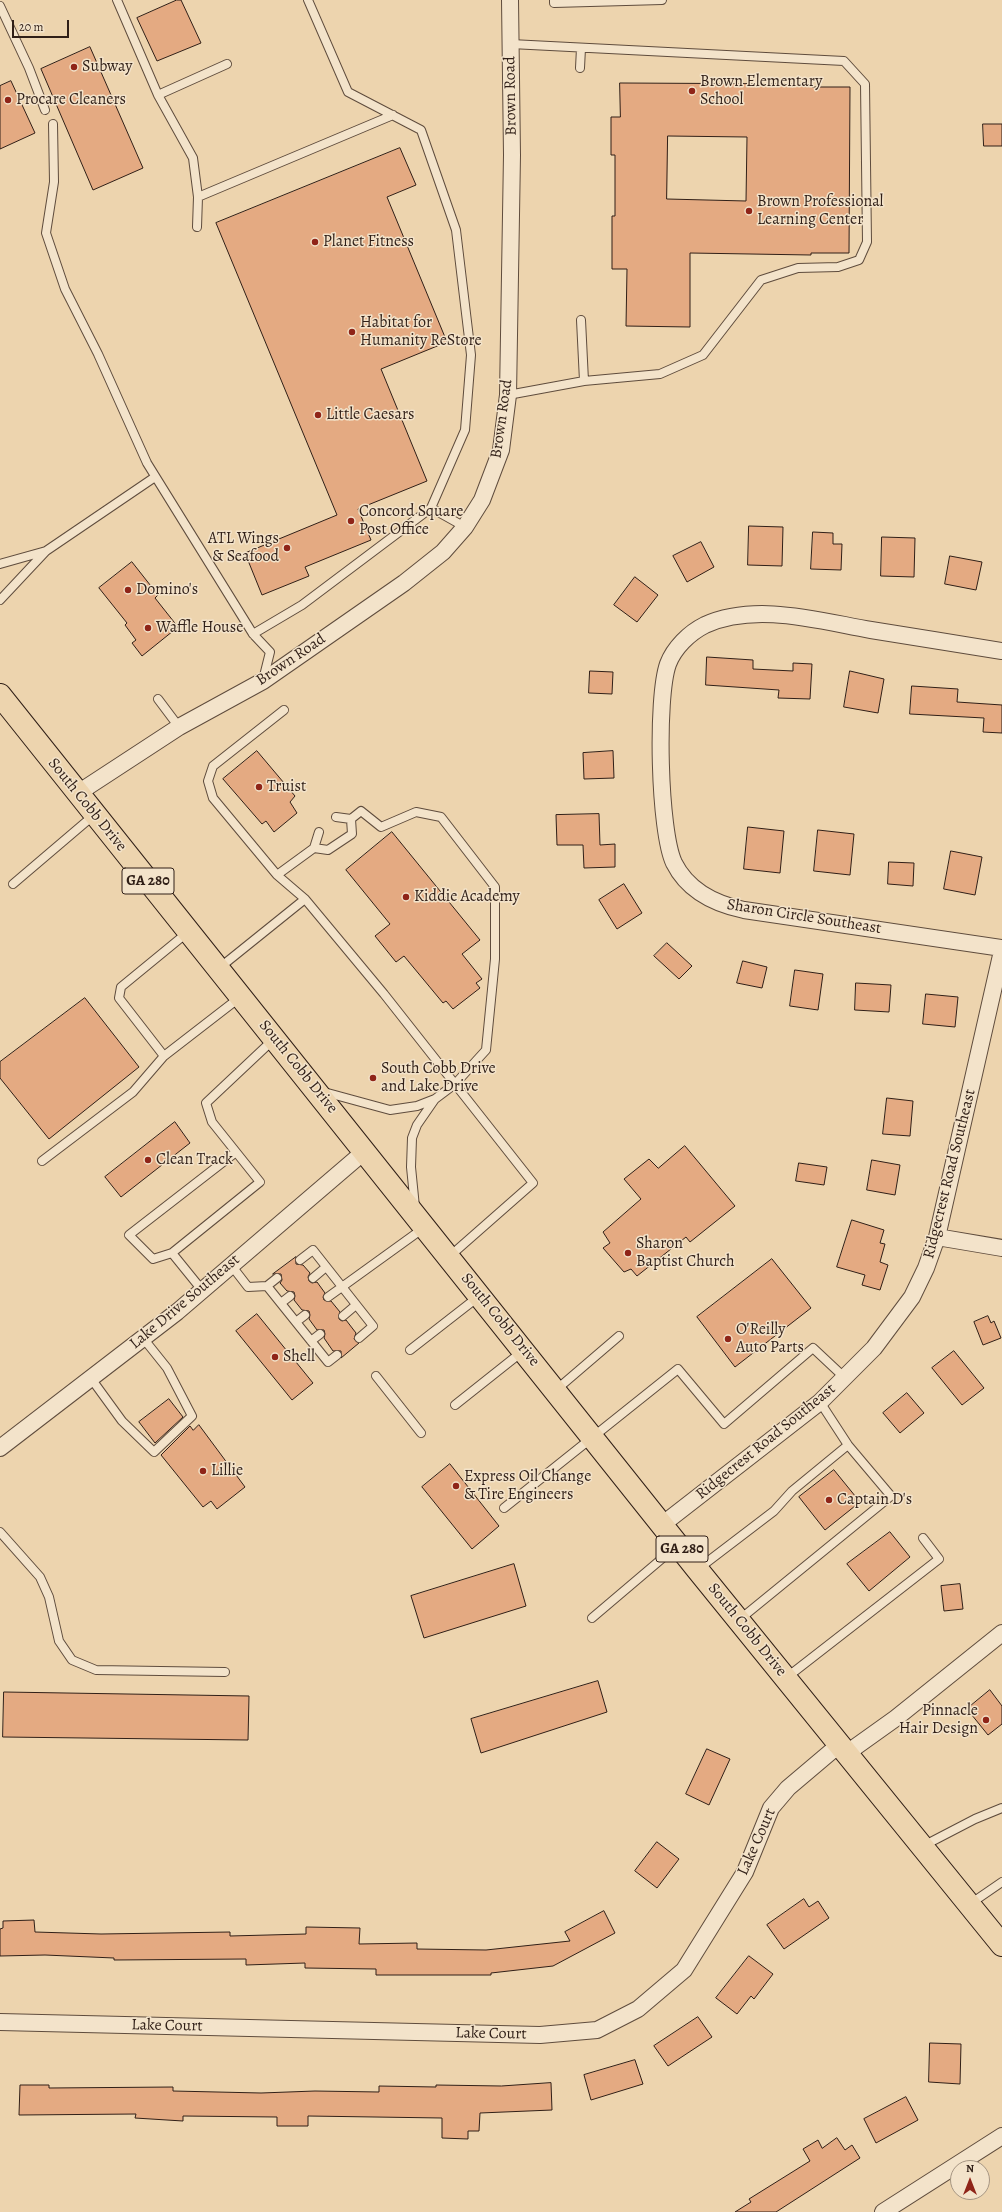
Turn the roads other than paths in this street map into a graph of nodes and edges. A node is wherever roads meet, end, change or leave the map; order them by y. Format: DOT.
graph roads {
  1 [pos="117,0"];
  2 [pos="308,0"];
  3 [pos="510,0"];
  4 [pos="554,0"];
  5 [pos="662,0"];
  6 [pos="0,6"];
  7 [pos="511,44"];
  8 [pos="581,48"];
  9 [pos="227,64"];
  10 [pos="580,68"];
  11 [pos="158,95"];
  12 [pos="45,110"];
  13 [pos="392,115"];
  14 [pos="52,124"];
  15 [pos="198,198"];
  16 [pos="197,227"];
  17 [pos="581,320"];
  18 [pos="584,382"];
  19 [pos="508,395"];
  20 [pos="155,477"];
  21 [pos="431,508"];
  22 [pos="465,528"];
  23 [pos="46,551"];
  24 [pos="0,564"];
  25 [pos="0,600"];
  26 [pos="252,634"];
  27 [pos="1002,651"];
  28 [pos="263,681"];
  29 [pos="158,699"];
  30 [pos="2,700"];
  31 [pos="284,710"];
  32 [pos="179,727"];
  33 [pos="78,793"];
  34 [pos="95,815"];
  35 [pos="336,817"];
  36 [pos="351,819"];
  37 [pos="319,832"];
  38 [pos="314,848"];
  39 [pos="277,875"];
  40 [pos="13,884"];
  41 [pos="305,899"];
  42 [pos="189,932"];
  43 [pos="1002,948"];
  44 [pos="1002,951"];
  45 [pos="218,969"];
  46 [pos="241,996"];
  47 [pos="274,1039"];
  48 [pos="164,1056"];
  49 [pos="455,1084"];
  50 [pos="316,1090"];
  51 [pos="435,1099"];
  52 [pos="365,1151"];
  53 [pos="236,1152"];
  54 [pos="42,1161"];
  55 [pos="420,1220"];
  56 [pos="937,1238"];
  57 [pos="1002,1248"];
  58 [pos="172,1253"];
  59 [pos="449,1256"];
  60 [pos="300,1260"];
  61 [pos="231,1265"];
  62 [pos="326,1267"];
  63 [pos="277,1278"];
  64 [pos="313,1278"];
  65 [pos="266,1286"];
  66 [pos="342,1287"];
  67 [pos="202,1290"];
  68 [pos="480,1295"];
  69 [pos="290,1296"];
  70 [pos="328,1297"];
  71 [pos="281,1303"];
  72 [pos="356,1305"];
  73 [pos="305,1315"];
  74 [pos="343,1316"];
  75 [pos="296,1322"];
  76 [pos="320,1334"];
  77 [pos="619,1336"];
  78 [pos="143,1338"];
  79 [pos="359,1338"];
  80 [pos="311,1341"];
  81 [pos="410,1350"];
  82 [pos="524,1350"];
  83 [pos="337,1355"];
  84 [pos="376,1376"];
  85 [pos="90,1378"];
  86 [pos="844,1378"];
  87 [pos="556,1390"];
  88 [pos="820,1402"];
  89 [pos="455,1405"];
  90 [pos="420,1433"];
  91 [pos="593,1437"];
  92 [pos="848,1445"];
  93 [pos="0,1448"];
  94 [pos="504,1508"];
  95 [pos="663,1524"];
  96 [pos="0,1532"];
  97 [pos="923,1538"];
  98 [pos="678,1545"];
  99 [pos="697,1569"];
  100 [pos="592,1618"];
  101 [pos="738,1620"];
  102 [pos="1002,1633"];
  103 [pos="224,1672"];
  104 [pos="786,1678"];
  105 [pos="843,1748"];
  106 [pos="1002,1808"];
  107 [pos="922,1846"];
  108 [pos="1002,1882"];
  109 [pos="969,1904"];
  110 [pos="1002,1945"];
  111 [pos="0,2022"];
  112 [pos="1002,2136"];
  113 [pos="883,2212"];
  1 -- 11 [label="lane"];
  2 -- 13 [label="lane"];
  3 -- 7 [label="street, Brown Road"];
  4 -- 5 [label="lane"];
  6 -- 12 [label="lane"];
  7 -- 8 [label="lane"];
  7 -- 19 [label="street, Brown Road"];
  8 -- 10 [label="lane"];
  8 -- 18 [label="lane"];
  9 -- 11 [label="lane"];
  11 -- 15 [label="lane"];
  13 -- 15 [label="lane"];
  13 -- 21 [label="lane"];
  14 -- 20 [label="lane"];
  15 -- 16 [label="lane"];
  17 -- 18 [label="lane"];
  18 -- 19 [label="lane"];
  19 -- 22 [label="street, Brown Road"];
  20 -- 23 [label="lane"];
  20 -- 26 [label="lane"];
  21 -- 22 [label="lane"];
  21 -- 26 [label="lane"];
  22 -- 28 [label="street, Brown Road"];
  23 -- 24 [label="lane"];
  23 -- 25 [label="lane"];
  26 -- 28 [label="lane"];
  27 -- 43 [label="street, Sharon Circle Southeast"];
  28 -- 32 [label="street, Brown Road"];
  29 -- 32 [label="lane"];
  30 -- 33 [label="main road, South Cobb Drive / GA 280"];
  31 -- 39 [label="lane"];
  32 -- 33 [label="street, Brown Road"];
  33 -- 34 [label="main road, South Cobb Drive / GA 280"];
  34 -- 40 [label="lane"];
  34 -- 42 [label="main road, South Cobb Drive / GA 280"];
  35 -- 36 [label="lane"];
  36 -- 38 [label="lane"];
  36 -- 49 [label="lane"];
  37 -- 38 [label="lane"];
  38 -- 39 [label="lane"];
  39 -- 41 [label="lane"];
  41 -- 45 [label="lane"];
  41 -- 49 [label="lane"];
  42 -- 45 [label="main road, South Cobb Drive / GA 280"];
  42 -- 48 [label="lane"];
  44 -- 56 [label="street, Ridgecrest Road Southeast"];
  45 -- 46 [label="main road, South Cobb Drive / GA 280"];
  46 -- 47 [label="main road, South Cobb Drive / GA 280"];
  46 -- 48 [label="lane"];
  47 -- 50 [label="main road, South Cobb Drive / GA 280"];
  47 -- 53 [label="lane"];
  48 -- 54 [label="lane"];
  49 -- 51 [label="lane"];
  49 -- 59 [label="lane"];
  50 -- 51 [label="lane"];
  50 -- 52 [label="main road, South Cobb Drive / GA 280"];
  51 -- 55 [label="lane"];
  52 -- 55 [label="main road, South Cobb Drive / GA 280"];
  52 -- 61 [label="street, Lake Drive Southeast"];
  53 -- 58 [label="lane"];
  53 -- 58 [label="lane"];
  55 -- 59 [label="main road, South Cobb Drive / GA 280"];
  55 -- 66 [label="lane"];
  56 -- 57 [label="street"];
  56 -- 86 [label="street, Ridgecrest Road Southeast"];
  58 -- 67 [label="lane"];
  59 -- 68 [label="main road, South Cobb Drive / GA 280"];
  60 -- 62 [label="lane"];
  61 -- 65 [label="lane"];
  61 -- 67 [label="street, Lake Drive Southeast"];
  62 -- 64 [label="lane"];
  62 -- 66 [label="lane"];
  63 -- 65 [label="lane"];
  65 -- 71 [label="lane"];
  66 -- 70 [label="lane"];
  66 -- 72 [label="lane"];
  67 -- 78 [label="street, Lake Drive Southeast"];
  68 -- 81 [label="lane"];
  68 -- 82 [label="main road, South Cobb Drive / GA 280"];
  69 -- 71 [label="lane"];
  71 -- 75 [label="lane"];
  72 -- 74 [label="lane"];
  72 -- 79 [label="lane"];
  73 -- 75 [label="lane"];
  75 -- 80 [label="lane"];
  76 -- 80 [label="lane"];
  77 -- 87 [label="lane"];
  78 -- 85 [label="street, Lake Drive Southeast"];
  78 -- 85 [label="lane"];
  80 -- 83 [label="lane"];
  82 -- 87 [label="main road, South Cobb Drive / GA 280"];
  82 -- 89 [label="lane"];
  84 -- 90 [label="lane"];
  85 -- 93 [label="street, Lake Drive Southeast"];
  86 -- 88 [label="street, Ridgecrest Road Southeast"];
  86 -- 91 [label="lane"];
  87 -- 91 [label="main road, South Cobb Drive / GA 280"];
  88 -- 92 [label="lane"];
  88 -- 95 [label="street, Ridgecrest Road Southeast"];
  91 -- 94 [label="lane"];
  91 -- 95 [label="main road, South Cobb Drive / GA 280"];
  92 -- 99 [label="lane"];
  92 -- 101 [label="lane"];
  95 -- 98 [label="main road, South Cobb Drive / GA 280"];
  96 -- 103 [label="lane"];
  97 -- 104 [label="lane"];
  98 -- 99 [label="main road, South Cobb Drive / GA 280"];
  98 -- 100 [label="lane"];
  99 -- 101 [label="main road, South Cobb Drive / GA 280"];
  101 -- 104 [label="main road, South Cobb Drive / GA 280"];
  102 -- 105 [label="street, Lake Court"];
  104 -- 105 [label="main road, South Cobb Drive / GA 280"];
  105 -- 107 [label="main road, South Cobb Drive / GA 280"];
  105 -- 111 [label="street, Lake Court"];
  106 -- 107 [label="lane"];
  107 -- 109 [label="main road, South Cobb Drive / GA 280"];
  108 -- 109 [label="lane"];
  109 -- 110 [label="main road, South Cobb Drive / GA 280"];
  112 -- 113 [label="street"];
}
